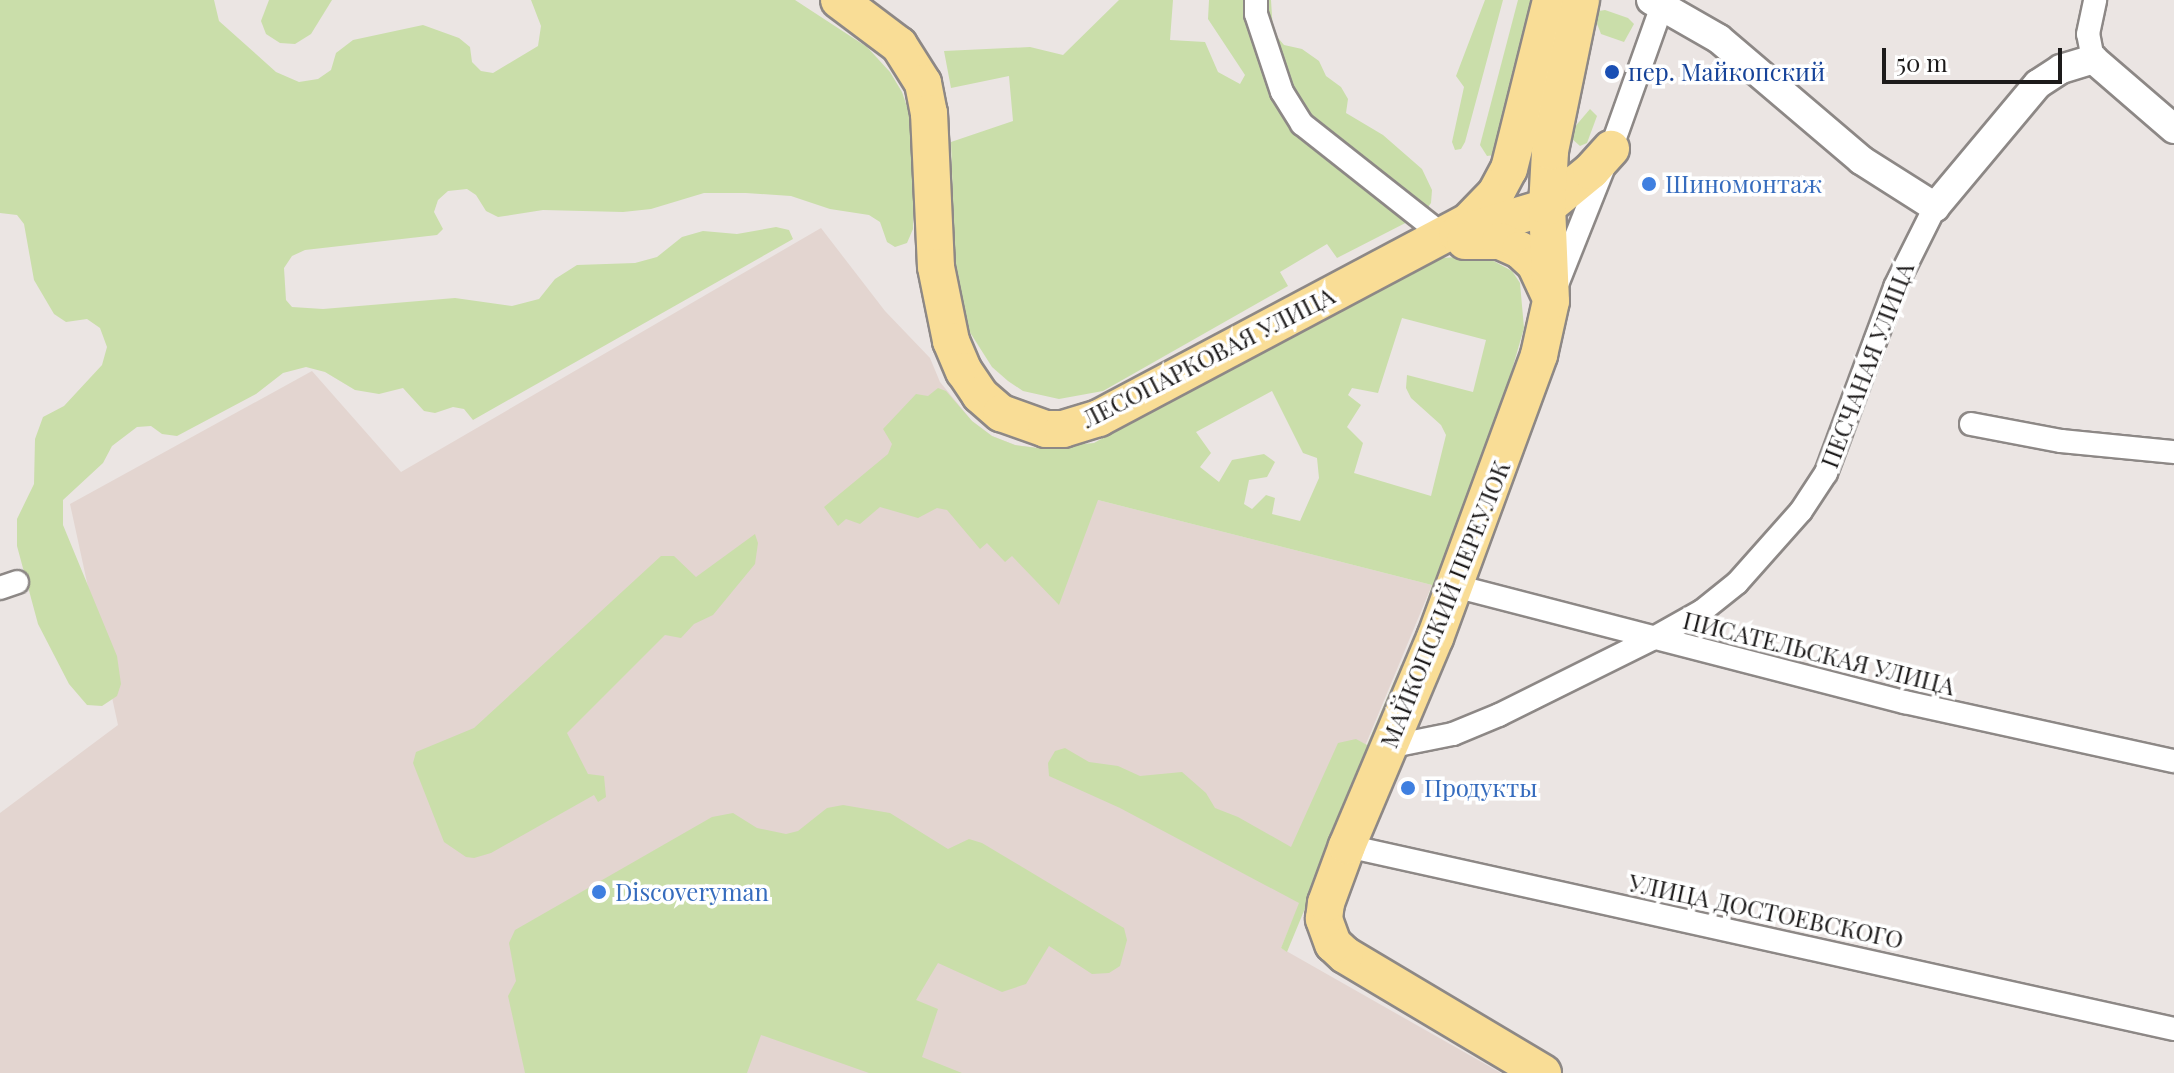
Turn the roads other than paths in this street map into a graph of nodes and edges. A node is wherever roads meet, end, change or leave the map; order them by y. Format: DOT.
graph roads {
  1 [pos="839,0"];
  2 [pos="1256,0"];
  3 [pos="1551,0"];
  4 [pos="1581,0"];
  5 [pos="2095,0"];
  6 [pos="1659,2"];
  7 [pos="2093,59"];
  8 [pos="2174,129"];
  9 [pos="1516,148"];
  10 [pos="1611,149"];
  11 [pos="1549,170"];
  12 [pos="1547,207"];
  13 [pos="1935,207"];
  14 [pos="1444,236"];
  15 [pos="1551,301"];
  16 [pos="1971,424"];
  17 [pos="2174,452"];
  18 [pos="1455,586"];
  19 [pos="1652,639"];
  20 [pos="1388,747"];
  21 [pos="2174,761"];
  22 [pos="1347,846"];
  23 [pos="2174,1029"];
  24 [pos="1543,1073"];
  1 -- 14 [label="main road, ЛЕСОПАРКОВАЯ УЛИЦА"];
  2 -- 14 [label="street"];
  3 -- 9 [label="main road"];
  4 -- 11 [label="main road, МАЙКОПСКИЙ ПЕРЕУЛОК"];
  5 -- 7 [label="street"];
  6 -- 10 [label="street, МАЙКОПСКИЙ ПЕРЕУЛОК"];
  6 -- 13 [label="street"];
  7 -- 8 [label="street"];
  7 -- 13 [label="street, ПЕСЧАНАЯ УЛИЦА"];
  9 -- 11 [label="main road"];
  9 -- 14 [label="main road"];
  10 -- 11 [label="main road"];
  10 -- 12 [label="main road"];
  10 -- 15 [label="street, МАЙКОПСКИЙ ПЕРЕУЛОК"];
  11 -- 12 [label="main road, МАЙКОПСКИЙ ПЕРЕУЛОК"];
  12 -- 14 [label="main road"];
  12 -- 15 [label="main road, МАЙКОПСКИЙ ПЕРЕУЛОК"];
  13 -- 19 [label="street, ПЕСЧАНАЯ УЛИЦА"];
  14 -- 15 [label="main road"];
  15 -- 18 [label="main road, МАЙКОПСКИЙ ПЕРЕУЛОК"];
  16 -- 17 [label="street"];
  18 -- 19 [label="street, ПИСАТЕЛЬСКАЯ УЛИЦА"];
  18 -- 20 [label="main road, МАЙКОПСКИЙ ПЕРЕУЛОК"];
  19 -- 20 [label="street, ПЕСЧАНАЯ УЛИЦА"];
  19 -- 21 [label="street, ПИСАТЕЛЬСКАЯ УЛИЦА"];
  20 -- 22 [label="main road, МАЙКОПСКИЙ ПЕРЕУЛОК"];
  22 -- 23 [label="street, УЛИЦА ДОСТОЕВСКОГО"];
  22 -- 24 [label="main road, МАЙКОПСКИЙ ПЕРЕУЛОК"];
}
